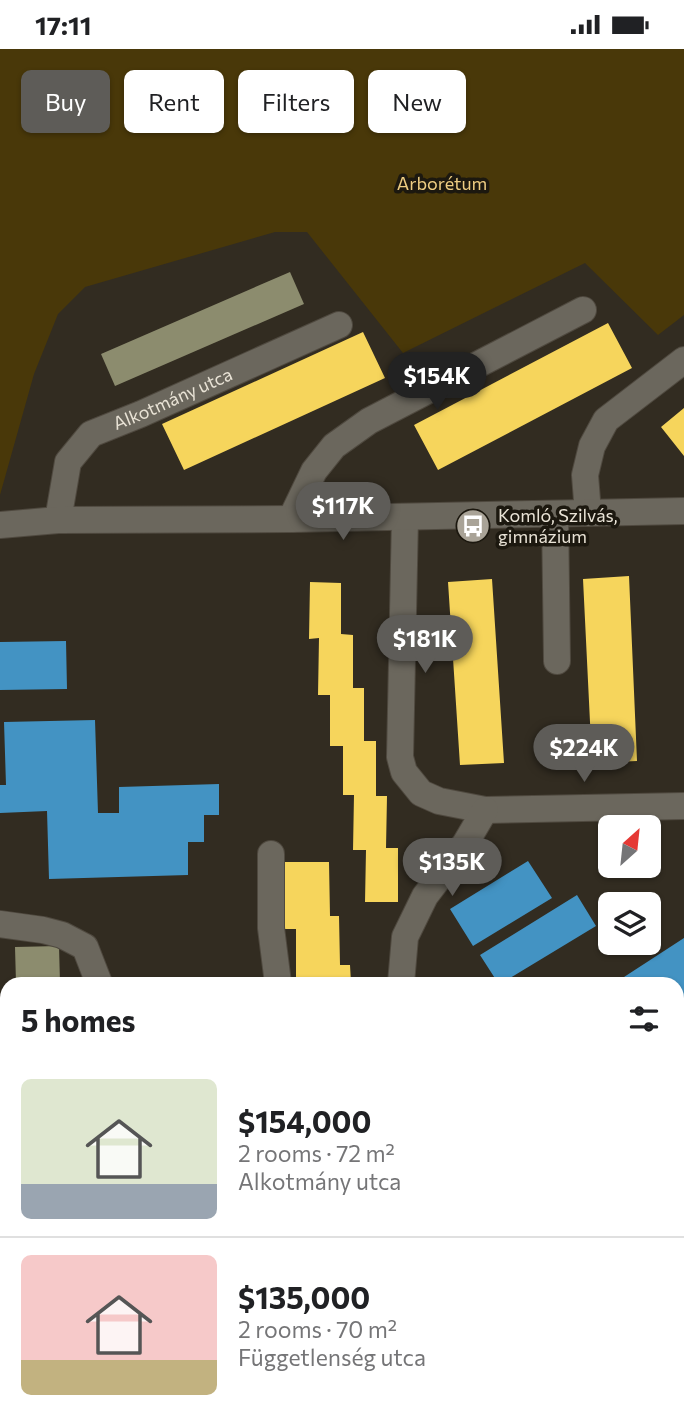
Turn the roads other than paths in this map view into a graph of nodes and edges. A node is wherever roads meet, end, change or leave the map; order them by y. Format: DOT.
graph roads {
  1 [pos="583,310"];
  2 [pos="339,325"];
  3 [pos="684,361"];
  4 [pos="684,511"];
  5 [pos="588,513"];
  6 [pos="555,514"];
  7 [pos="405,517"];
  8 [pos="291,519"];
  9 [pos="58,520"];
  10 [pos="0,525"];
  11 [pos="557,661"];
  12 [pos="684,806"];
  13 [pos="485,810"];
  14 [pos="271,854"];
  15 [pos="0,924"];
  16 [pos="97,977"];
  17 [pos="277,977"];
  18 [pos="402,977"];
  1 -- 8 [label="street"];
  2 -- 9 [label="street, Alkotmány utca"];
  3 -- 5 [label="street"];
  4 -- 5 [label="street"];
  5 -- 6 [label="street"];
  6 -- 7 [label="street"];
  6 -- 11 [label="street"];
  7 -- 8 [label="street"];
  7 -- 13 [label="street"];
  8 -- 9 [label="street"];
  9 -- 10 [label="street"];
  12 -- 13 [label="street"];
  13 -- 18 [label="street"];
  14 -- 17 [label="street"];
  15 -- 16 [label="street"];
}
